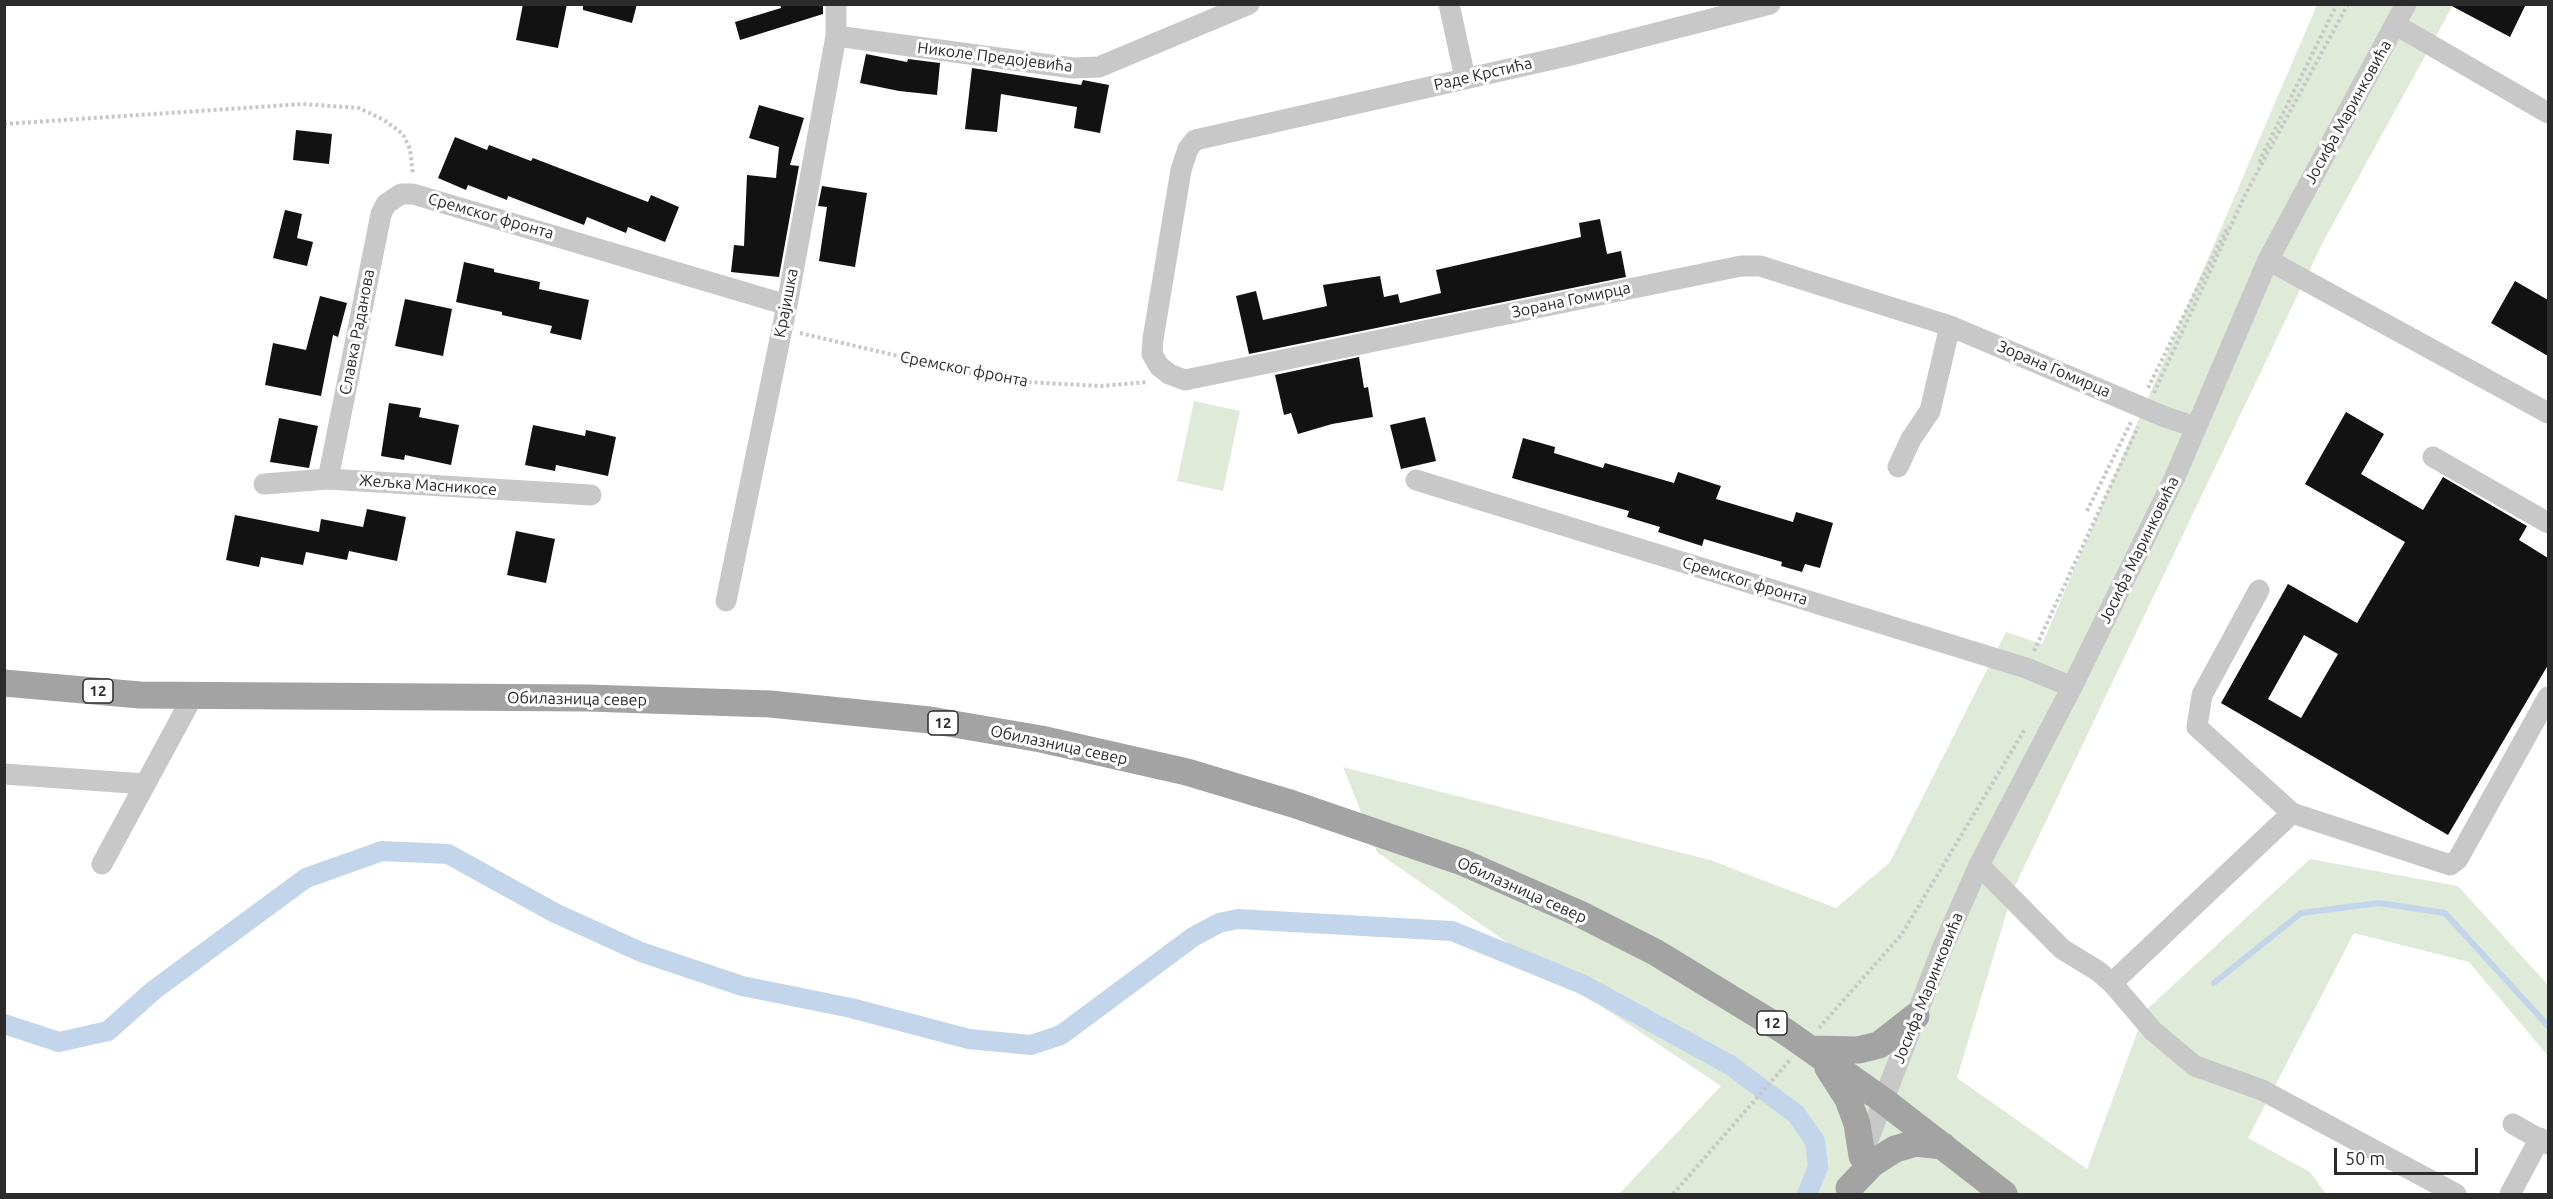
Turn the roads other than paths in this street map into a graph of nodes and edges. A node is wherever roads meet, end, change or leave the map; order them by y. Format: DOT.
graph roads {
  1 [pos="837,4"];
  2 [pos="1249,4"];
  3 [pos="1449,4"];
  4 [pos="1770,4"];
  5 [pos="2400,11"];
  6 [pos="836,36"];
  7 [pos="1465,78"];
  8 [pos="2548,113"];
  9 [pos="407,194"];
  10 [pos="2268,260"];
  11 [pos="786,305"];
  12 [pos="1950,326"];
  13 [pos="1185,380"];
  14 [pos="2548,414"];
  15 [pos="2196,427"];
  16 [pos="2433,457"];
  17 [pos="1898,467"];
  18 [pos="328,479"];
  19 [pos="1416,480"];
  20 [pos="264,484"];
  21 [pos="591,495"];
  22 [pos="2548,522"];
  23 [pos="2259,590"];
  24 [pos="726,601"];
  25 [pos="4,683"];
  26 [pos="2072,687"];
  27 [pos="193,696"];
  28 [pos="2548,697"];
  29 [pos="4,774"];
  30 [pos="145,784"];
  31 [pos="2292,813"];
  32 [pos="102,864"];
  33 [pos="1979,865"];
  34 [pos="2112,983"];
  35 [pos="1916,1016"];
  36 [pos="1808,1047"];
  37 [pos="1884,1101"];
  38 [pos="2513,1124"];
  39 [pos="2544,1141"];
  40 [pos="1944,1146"];
  41 [pos="1862,1156"];
  42 [pos="1847,1191"];
  43 [pos="2004,1194"];
  44 [pos="2456,1194"];
  45 [pos="2510,1194"];
  1 -- 6 [label="street, Крајишка"];
  2 -- 6 [label="street, Николе Предојевића"];
  3 -- 7 [label="street"];
  4 -- 7 [label="street, Раде Крстића"];
  5 -- 8 [label="street"];
  5 -- 10 [label="street, Јосифа Маринковића"];
  6 -- 11 [label="street, Крајишка"];
  7 -- 13 [label="street, Раде Крстића"];
  9 -- 11 [label="street, Сремског фронта"];
  9 -- 18 [label="street, Славка Раданова"];
  10 -- 14 [label="street"];
  10 -- 15 [label="street, Јосифа Маринковића"];
  11 -- 24 [label="street, Крајишка"];
  12 -- 13 [label="street, Зорана Гомирца"];
  12 -- 15 [label="street, Зорана Гомирца"];
  12 -- 17 [label="street"];
  15 -- 26 [label="street, Јосифа Маринковића"];
  16 -- 22 [label="street"];
  18 -- 20 [label="street, Жељка Масникосе"];
  18 -- 21 [label="street, Жељка Масникосе"];
  19 -- 26 [label="street, Сремског фронта"];
  23 -- 31 [label="street"];
  25 -- 27 [label="main road, Обилазница север / 12"];
  26 -- 33 [label="street, Јосифа Маринковића"];
  27 -- 30 [label="street"];
  27 -- 36 [label="main road, Обилазница север / 12"];
  28 -- 31 [label="street"];
  29 -- 30 [label="street"];
  30 -- 32 [label="street"];
  31 -- 34 [label="street"];
  33 -- 34 [label="street"];
  33 -- 35 [label="street, Јосифа Маринковића"];
  34 -- 44 [label="street"];
  35 -- 36 [label="main road"];
  35 -- 37 [label="street, Јосифа Маринковића"];
  36 -- 37 [label="main road, Обилазница север / 12"];
  36 -- 41 [label="main road"];
  37 -- 40 [label="main road, Обилазница север / 12"];
  37 -- 41 [label="street, Јосифа Маринковића"];
  38 -- 39 [label="street"];
  39 -- 45 [label="street"];
  40 -- 42 [label="main road"];
  40 -- 43 [label="main road, Обилазница север / 12"];
  41 -- 42 [label="street, Јосифа Маринковића"];
}
